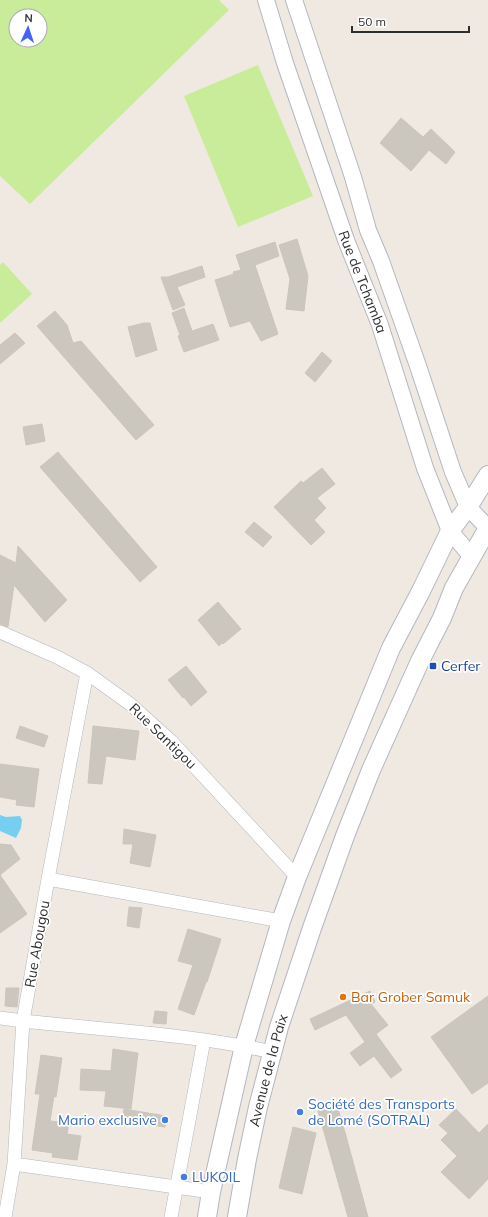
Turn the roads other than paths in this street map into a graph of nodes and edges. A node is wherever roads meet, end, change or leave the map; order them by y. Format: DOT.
graph roads {
  1 [pos="266,0"];
  2 [pos="294,0"];
  3 [pos="488,475"];
  4 [pos="468,507"];
  5 [pos="488,528"];
  6 [pos="450,531"];
  7 [pos="472,557"];
  8 [pos="0,632"];
  9 [pos="87,673"];
  10 [pos="297,877"];
  11 [pos="48,879"];
  12 [pos="281,921"];
  13 [pos="0,1018"];
  14 [pos="23,1021"];
  15 [pos="204,1040"];
  16 [pos="244,1046"];
  17 [pos="272,1052"];
  18 [pos="14,1164"];
  19 [pos="176,1188"];
  20 [pos="211,1192"];
  21 [pos="5,1217"];
  22 [pos="171,1217"];
  23 [pos="207,1217"];
  24 [pos="237,1217"];
  1 -- 6 [label="street, Rue de Tchamba"];
  2 -- 4 [label="street, Rue de Tchamba"];
  3 -- 4 [label="main road"];
  4 -- 5 [label="street, Rue de Tchamba"];
  4 -- 6 [label="main road"];
  5 -- 7 [label="main road, Avenue de la Paix"];
  6 -- 7 [label="street, Rue de Tchamba"];
  6 -- 10 [label="main road"];
  7 -- 17 [label="main road, Avenue de la Paix"];
  8 -- 9 [label="street, Rue Santigou"];
  9 -- 10 [label="street, Rue Santigou"];
  9 -- 11 [label="street, Rue Abougou"];
  10 -- 12 [label="main road"];
  11 -- 12 [label="street"];
  11 -- 14 [label="street, Rue Abougou"];
  12 -- 16 [label="main road"];
  13 -- 14 [label="street"];
  14 -- 15 [label="street"];
  14 -- 18 [label="street, Rue Abougou"];
  15 -- 16 [label="street"];
  15 -- 19 [label="street"];
  16 -- 17 [label="street"];
  16 -- 20 [label="main road"];
  17 -- 24 [label="main road, Avenue de la Paix"];
  18 -- 19 [label="street"];
  18 -- 21 [label="street, Rue Abougou"];
  19 -- 20 [label="street"];
  19 -- 22 [label="street"];
  20 -- 23 [label="main road"];
}
